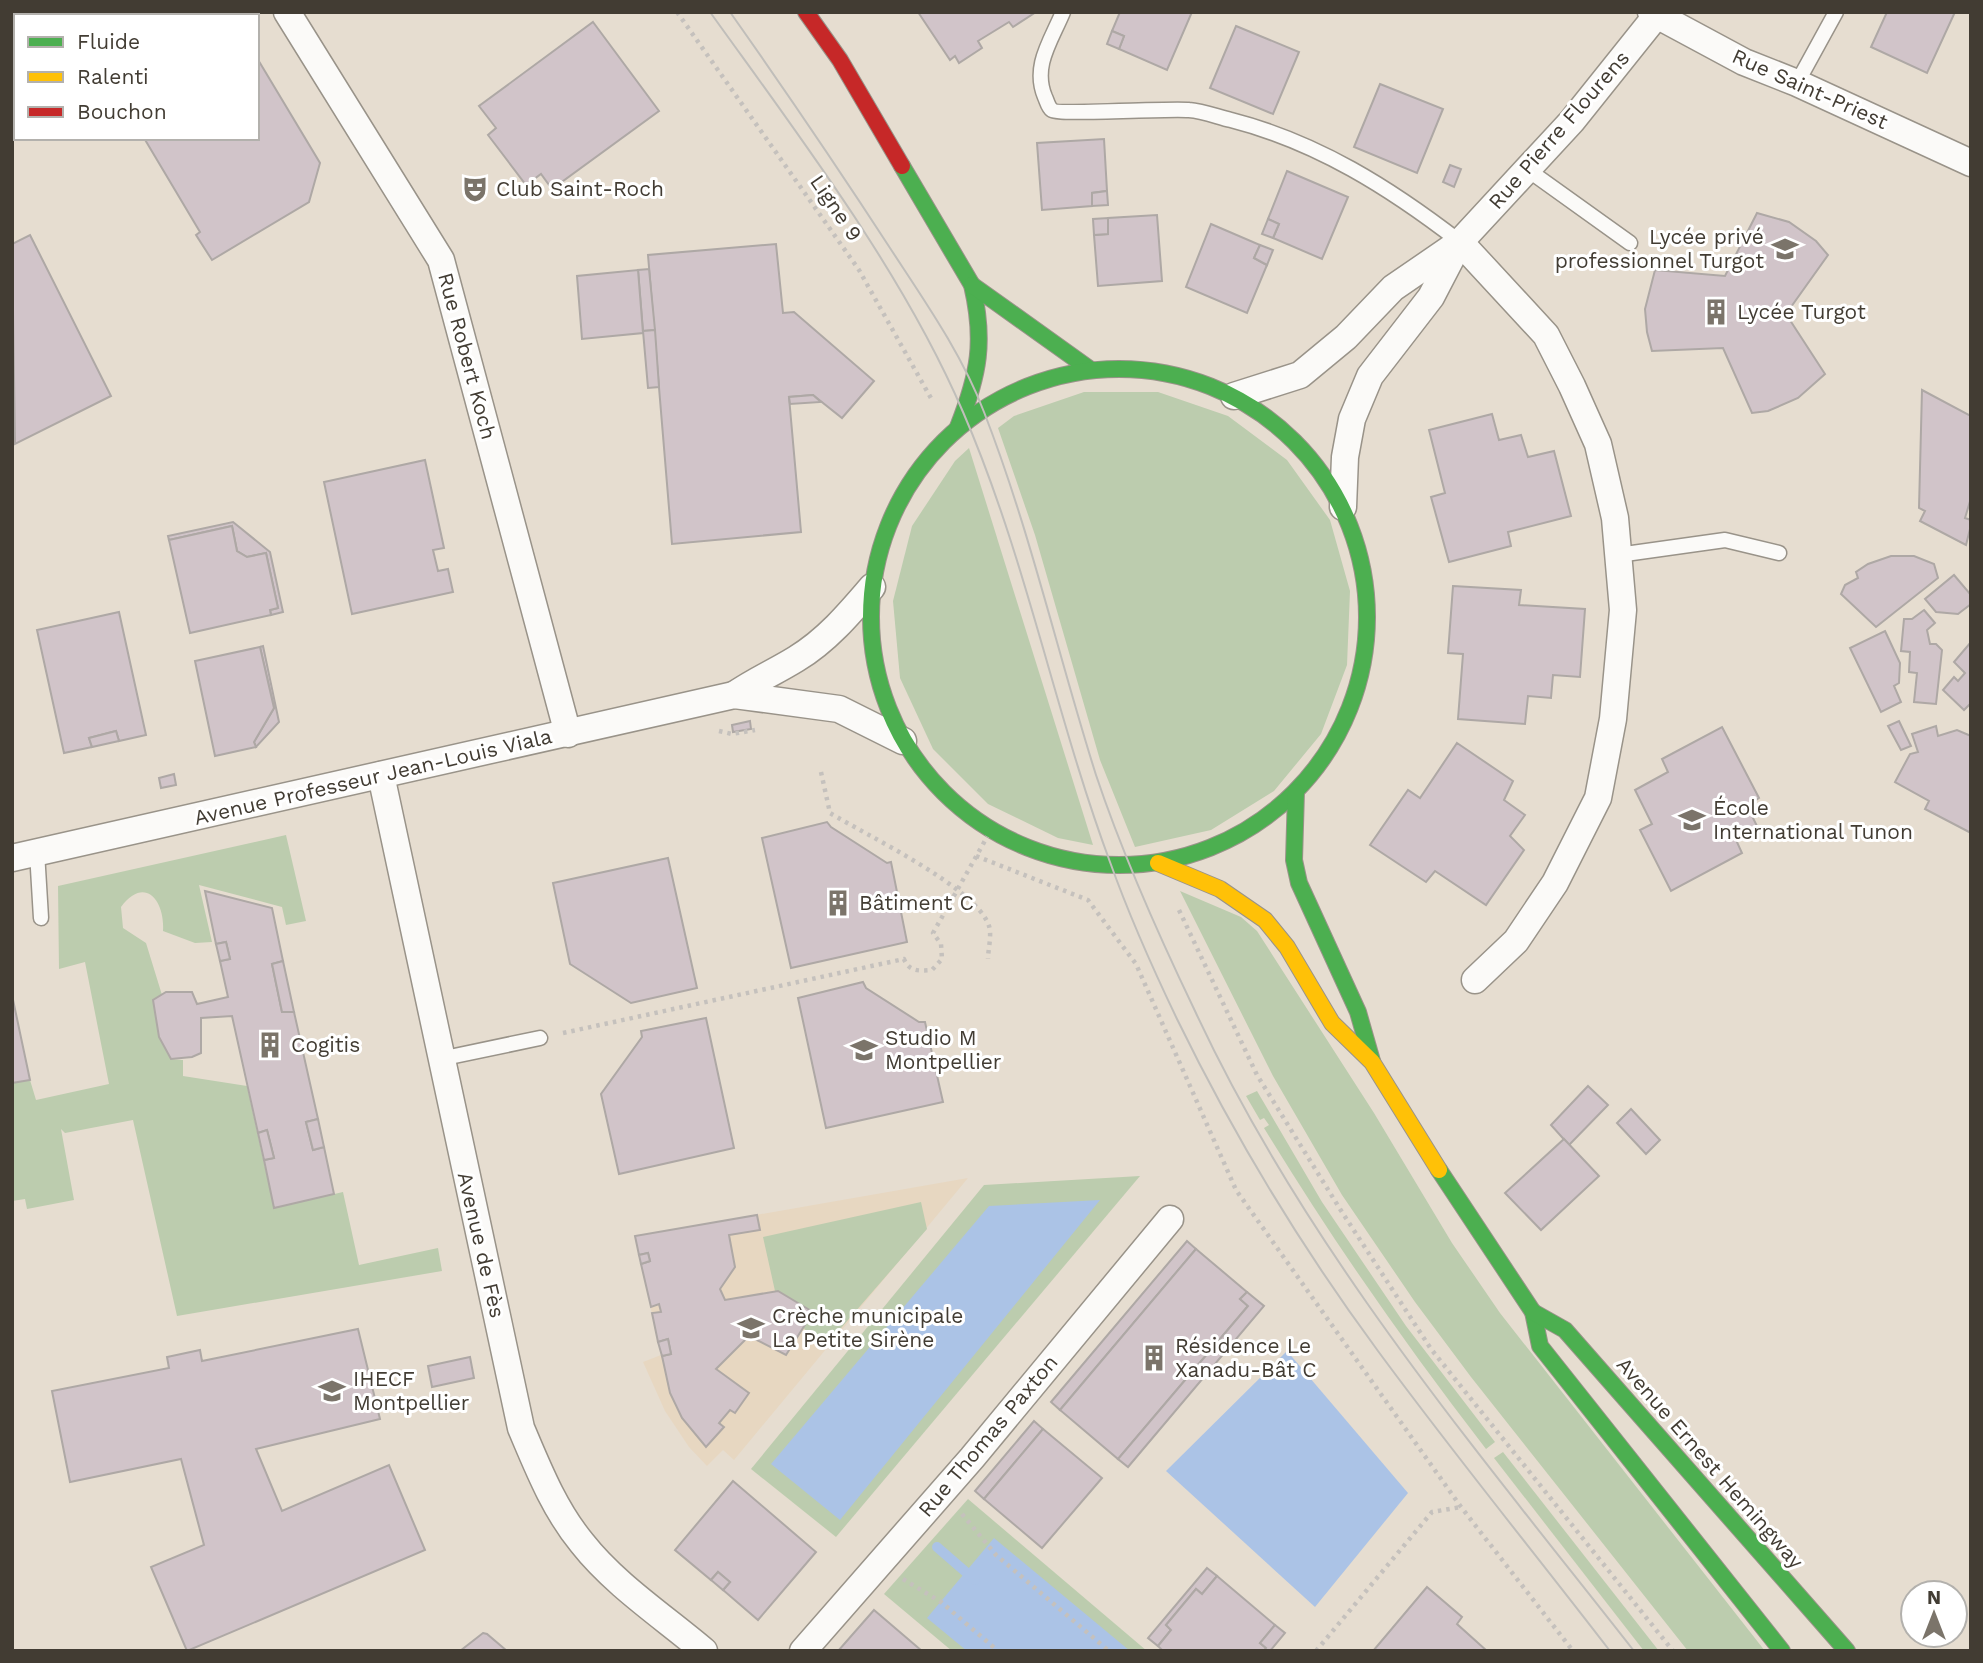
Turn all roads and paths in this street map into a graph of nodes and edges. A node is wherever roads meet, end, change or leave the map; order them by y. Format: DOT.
graph roads {
  1 [pos="286,12"];
  2 [pos="677,12"];
  3 [pos="806,12"];
  4 [pos="1063,12"];
  5 [pos="1836,12"];
  6 [pos="1653,14"];
  7 [pos="1797,83"];
  8 [pos="1971,163"];
  9 [pos="1528,170"];
  10 [pos="1460,242"];
  11 [pos="1630,243"];
  12 [pos="972,285"];
  13 [pos="1091,370"];
  14 [pos="1234,396"];
  15 [pos="953,431"];
  16 [pos="1343,507"];
  17 [pos="1779,553"];
  18 [pos="1618,555"];
  19 [pos="872,587"];
  20 [pos="734,695"];
  21 [pos="568,734"];
  22 [pos="903,741"];
  23 [pos="821,772"];
  24 [pos="381,775"];
  25 [pos="1296,792"];
  26 [pos="991,830"];
  27 [pos="25,855"];
  28 [pos="976,856"];
  29 [pos="1158,863"];
  30 [pos="958,888"];
  31 [pos="1177,906"];
  32 [pos="41,918"];
  33 [pos="988,959"];
  34 [pos="1475,980"];
  35 [pos="540,1038"];
  36 [pos="440,1059"];
  37 [pos="1372,1062"];
  38 [pos="1170,1219"];
  39 [pos="1533,1312"];
  40 [pos="943,1490"];
  41 [pos="1461,1507"];
  42 [pos="879,1564"];
  43 [pos="704,1651"];
  44 [pos="803,1651"];
  45 [pos="998,1651"];
  46 [pos="1109,1651"];
  47 [pos="1316,1651"];
  48 [pos="1573,1651"];
  49 [pos="1673,1651"];
  50 [pos="1782,1651"];
  51 [pos="1847,1651"];
  1 -- 21 [label="street, Rue Robert Koch"];
  2 -- 15 [label="path, Ligne 9"];
  3 -- 12 [label="main road"];
  4 -- 10 [label="lane"];
  5 -- 7 [label="lane"];
  6 -- 7 [label="street, Rue Saint-Priest"];
  6 -- 9 [label="street, Rue Pierre Flourens"];
  7 -- 8 [label="street, Rue Saint-Priest"];
  9 -- 10 [label="street, Rue Pierre Flourens"];
  9 -- 11 [label="lane"];
  10 -- 14 [label="street, Rue Pierre Flourens"];
  10 -- 16 [label="street, Rue Pierre Flourens"];
  10 -- 18 [label="street"];
  12 -- 13 [label="main road"];
  12 -- 15 [label="main road"];
  13 -- 14 [label="main road"];
  13 -- 15 [label="main road"];
  14 -- 16 [label="main road"];
  15 -- 19 [label="main road"];
  16 -- 25 [label="main road"];
  17 -- 18 [label="lane"];
  18 -- 34 [label="street"];
  19 -- 20 [label="street, Avenue Professeur Jean-Louis Viala"];
  19 -- 22 [label="main road"];
  20 -- 21 [label="street, Avenue Professeur Jean-Louis Viala"];
  20 -- 22 [label="street, Avenue Professeur Jean-Louis Viala"];
  21 -- 24 [label="street, Avenue Professeur Jean-Louis Viala"];
  22 -- 26 [label="main road"];
  23 -- 30 [label="path"];
  24 -- 27 [label="street, Avenue Professeur Jean-Louis Viala"];
  24 -- 36 [label="street, Avenue de Fès"];
  25 -- 29 [label="main road"];
  25 -- 37 [label="main road, Avenue Ernest Hemingway"];
  26 -- 28 [label="path"];
  26 -- 29 [label="main road"];
  27 -- 32 [label="lane"];
  28 -- 30 [label="path"];
  28 -- 41 [label="path"];
  29 -- 37 [label="main road, Avenue Ernest Hemingway"];
  30 -- 33 [label="path"];
  30 -- 35 [label="path"];
  31 -- 49 [label="path"];
  35 -- 36 [label="lane"];
  36 -- 43 [label="street, Avenue de Fès"];
  37 -- 39 [label="main road, Avenue Ernest Hemingway"];
  38 -- 40 [label="street, Rue Thomas Paxton"];
  39 -- 50 [label="main road, Avenue Ernest Hemingway"];
  39 -- 51 [label="main road, Avenue Ernest Hemingway"];
  40 -- 42 [label="street, Rue Thomas Paxton"];
  40 -- 46 [label="path"];
  41 -- 47 [label="path"];
  41 -- 48 [label="path"];
  42 -- 44 [label="street, Rue Thomas Paxton"];
  42 -- 45 [label="path"];
}
